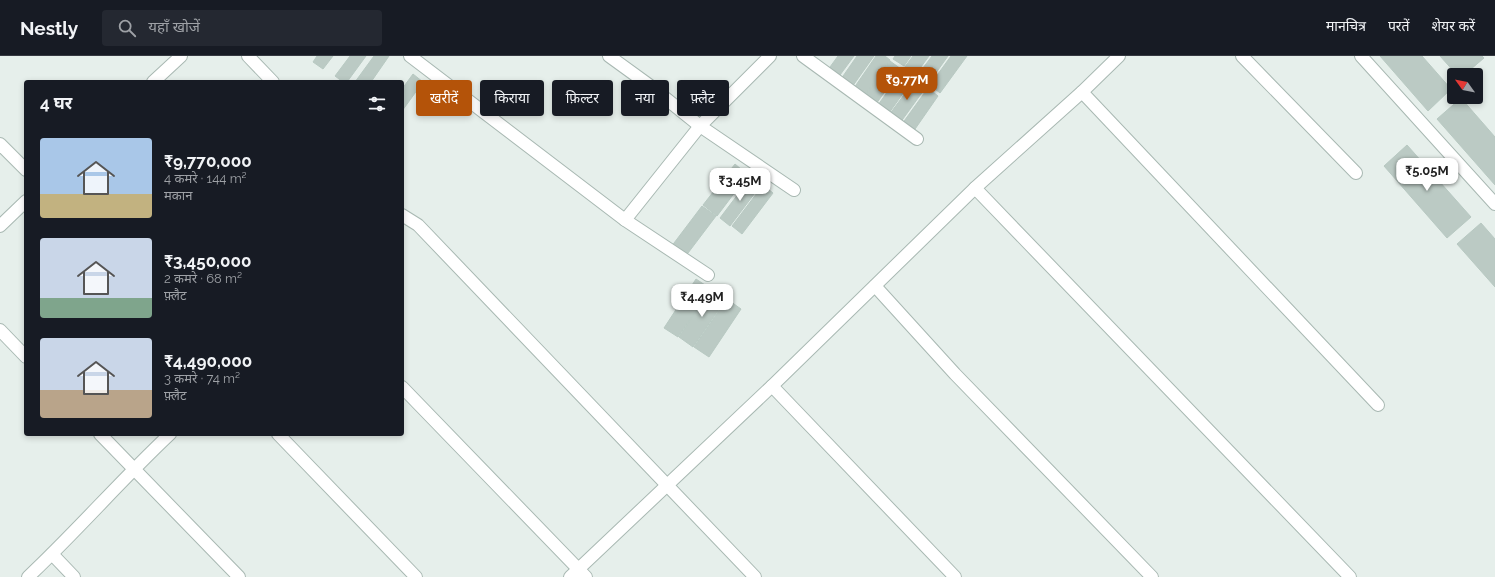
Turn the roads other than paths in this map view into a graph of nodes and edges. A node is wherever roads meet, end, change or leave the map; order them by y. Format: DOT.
graph roads {
  1 [pos="181,56"];
  2 [pos="248,56"];
  3 [pos="410,56"];
  4 [pos="609,56"];
  5 [pos="770,56"];
  6 [pos="803,56"];
  7 [pos="1119,56"];
  8 [pos="1242,56"];
  9 [pos="1361,56"];
  10 [pos="155,80"];
  11 [pos="271,80"];
  12 [pos="1082,92"];
  13 [pos="700,126"];
  14 [pos="917,139"];
  15 [pos="0,144"];
  16 [pos="24,168"];
  17 [pos="1356,173"];
  18 [pos="975,188"];
  19 [pos="794,190"];
  20 [pos="24,203"];
  21 [pos="1495,204"];
  22 [pos="404,216"];
  23 [pos="625,220"];
  24 [pos="0,226"];
  25 [pos="708,275"];
  26 [pos="875,286"];
  27 [pos="0,330"];
  28 [pos="24,355"];
  29 [pos="772,386"];
  30 [pos="404,389"];
  31 [pos="1378,404"];
  32 [pos="102,436"];
  33 [pos="168,436"];
  34 [pos="280,436"];
  35 [pos="133,469"];
  36 [pos="667,485"];
  37 [pos="52,554"];
  38 [pos="578,574"];
  39 [pos="28,577"];
  40 [pos="74,577"];
  41 [pos="239,577"];
  42 [pos="416,577"];
  43 [pos="755,577"];
  44 [pos="955,577"];
  45 [pos="1152,577"];
  46 [pos="1350,577"];
  1 -- 10 [label="street"];
  2 -- 11 [label="street"];
  3 -- 23 [label="street"];
  4 -- 13 [label="street"];
  5 -- 13 [label="street"];
  6 -- 14 [label="street"];
  7 -- 12 [label="street"];
  8 -- 17 [label="street"];
  9 -- 21 [label="street"];
  12 -- 18 [label="street"];
  12 -- 31 [label="street"];
  13 -- 19 [label="street"];
  13 -- 23 [label="street"];
  15 -- 16 [label="street"];
  18 -- 26 [label="street"];
  18 -- 46 [label="street"];
  20 -- 24 [label="street"];
  22 -- 36 [label="street"];
  23 -- 25 [label="street"];
  26 -- 29 [label="street"];
  26 -- 45 [label="street"];
  27 -- 28 [label="street"];
  29 -- 36 [label="street"];
  29 -- 44 [label="street"];
  30 -- 38 [label="street"];
  32 -- 35 [label="street"];
  33 -- 35 [label="street"];
  34 -- 42 [label="street"];
  35 -- 37 [label="street"];
  35 -- 41 [label="street"];
  36 -- 38 [label="street"];
  36 -- 43 [label="street"];
  37 -- 39 [label="street"];
  37 -- 40 [label="street"];
}
